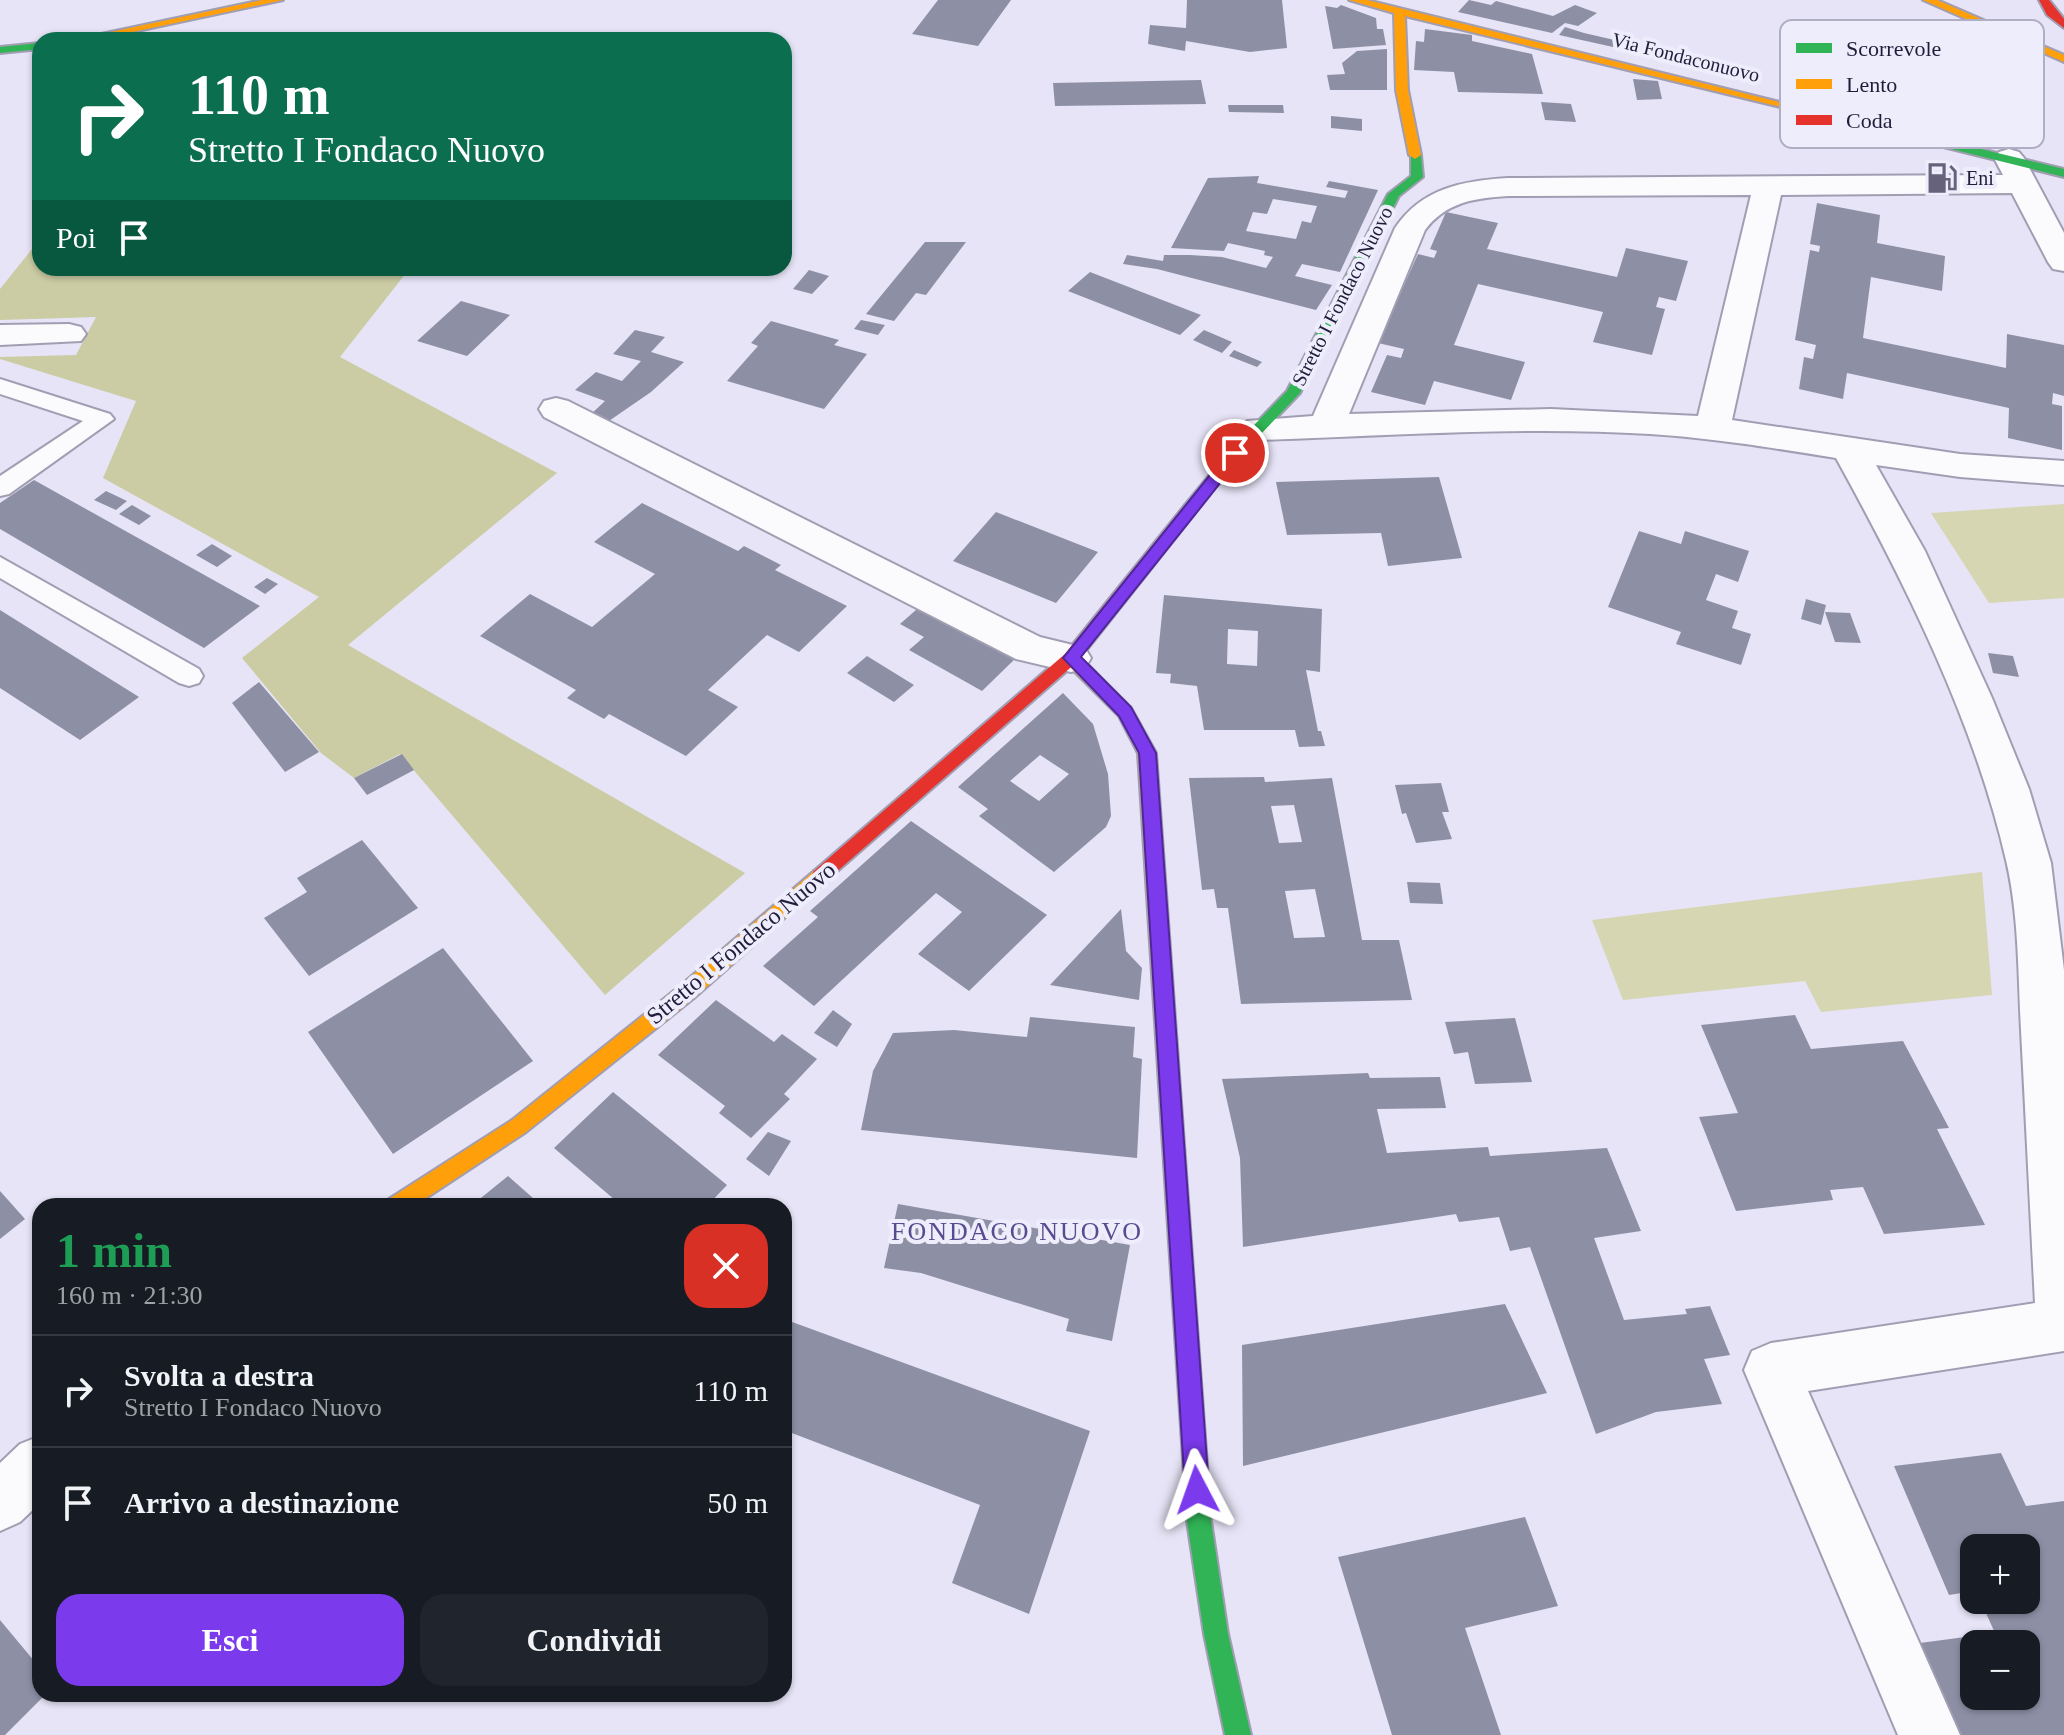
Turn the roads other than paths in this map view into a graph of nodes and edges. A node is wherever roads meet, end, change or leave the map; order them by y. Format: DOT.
graph roads {
  1 [pos="278,0"];
  2 [pos="1355,0"];
  3 [pos="1928,0"];
  4 [pos="1976,0"];
  5 [pos="2044,0"];
  6 [pos="1399,11"];
  7 [pos="1974,20"];
  8 [pos="2011,20"];
  9 [pos="2064,25"];
  10 [pos="119,32"];
  11 [pos="2044,39"];
  12 [pos="32,47"];
  13 [pos="0,50"];
  14 [pos="2044,50"];
  15 [pos="2064,50"];
  16 [pos="2064,59"];
  17 [pos="1780,110"];
  18 [pos="1926,148"];
  19 [pos="2015,171"];
  20 [pos="2064,173"];
  21 [pos="1768,186"];
  22 [pos="2064,262"];
  23 [pos="69,334"];
  24 [pos="0,335"];
  25 [pos="0,386"];
  26 [pos="556,409"];
  27 [pos="1326,427"];
  28 [pos="1259,429"];
  29 [pos="1712,431"];
  30 [pos="1849,449"];
  31 [pos="2064,473"];
  32 [pos="0,488"];
  33 [pos="0,566"];
  34 [pos="1071,658"];
  35 [pos="189,676"];
  36 [pos="2053,983"];
  37 [pos="408,1198"];
  38 [pos="2064,1325"];
  39 [pos="32,1472"];
  40 [pos="0,1502"];
  41 [pos="1238,1735"];
  42 [pos="1929,1735"];
  1 -- 10 [label="main road"];
  2 -- 6 [label="main road, Via Fondaconuovo"];
  3 -- 7 [label="main road"];
  4 -- 8 [label="main road"];
  5 -- 9 [label="main road"];
  6 -- 17 [label="main road, Via Fondaconuovo"];
  6 -- 28 [label="main road, Stretto I Fondaco Nuovo"];
  11 -- 15 [label="main road"];
  12 -- 13 [label="main road"];
  14 -- 16 [label="main road"];
  18 -- 19 [label="main road, Via Fondaconuovo"];
  19 -- 20 [label="main road, Via Fondaconuovo"];
  19 -- 21 [label="street"];
  19 -- 22 [label="street"];
  21 -- 27 [label="street"];
  21 -- 29 [label="street"];
  23 -- 24 [label="street"];
  25 -- 32 [label="lane"];
  26 -- 34 [label="street"];
  27 -- 28 [label="street"];
  27 -- 29 [label="street"];
  28 -- 34 [label="main road, Stretto I Fondaco Nuovo"];
  29 -- 30 [label="street"];
  30 -- 31 [label="street"];
  30 -- 36 [label="street"];
  33 -- 35 [label="lane"];
  34 -- 37 [label="main road, Stretto I Fondaco Nuovo"];
  34 -- 41 [label="main road"];
  36 -- 38 [label="street"];
  38 -- 42 [label="street"];
  39 -- 40 [label="street"];
}
